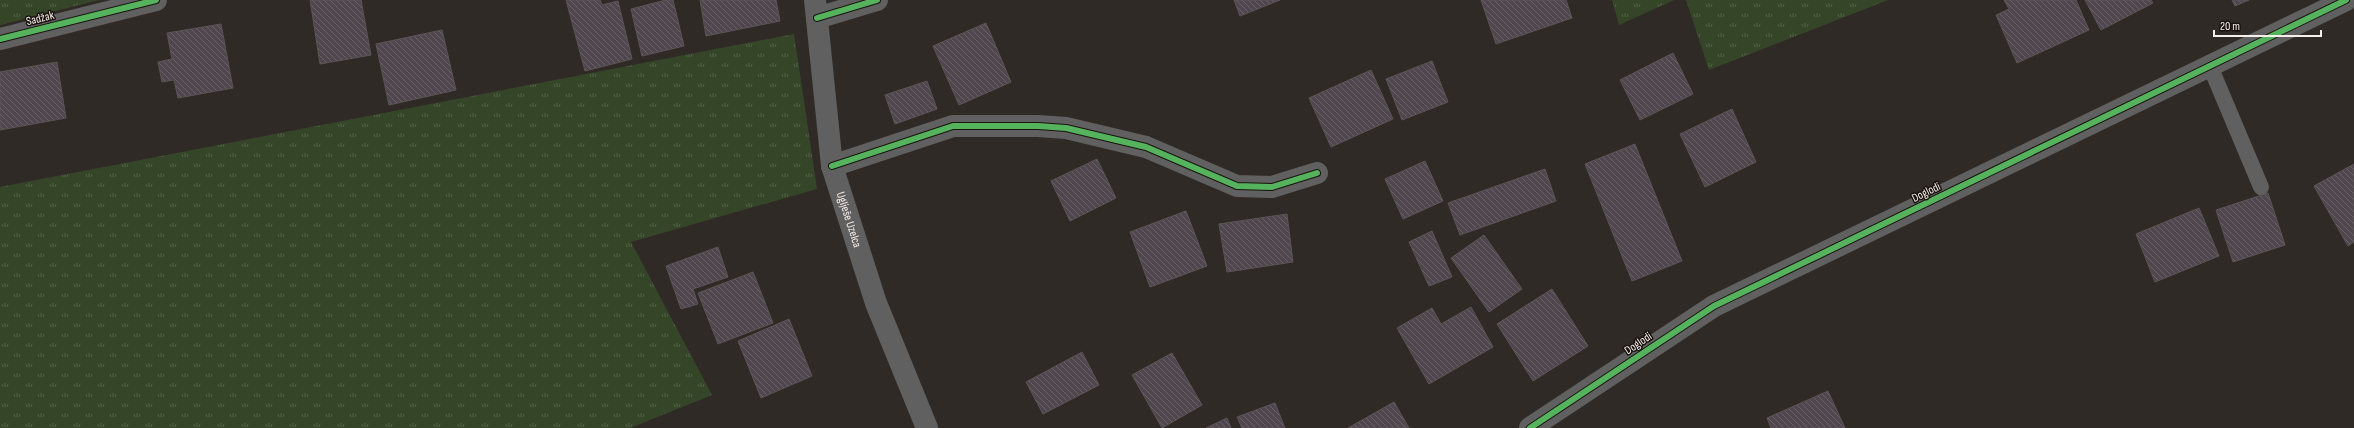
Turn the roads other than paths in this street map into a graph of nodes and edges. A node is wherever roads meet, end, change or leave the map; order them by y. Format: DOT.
graph roads {
  1 [pos="156,0"];
  2 [pos="877,0"];
  3 [pos="2346,0"];
  4 [pos="816,9"];
  5 [pos="0,39"];
  6 [pos="2210,66"];
  7 [pos="832,166"];
  8 [pos="1317,173"];
  9 [pos="2261,187"];
  10 [pos="927,428"];
  11 [pos="1530,428"];
  1 -- 5 [label="street, Sadžak"];
  2 -- 4 [label="street"];
  3 -- 6 [label="street, Doglodi"];
  4 -- 7 [label="street, Uglješe Uzelca"];
  6 -- 9 [label="lane"];
  6 -- 11 [label="street, Doglodi"];
  7 -- 8 [label="street"];
  7 -- 10 [label="street, Uglješe Uzelca"];
}
